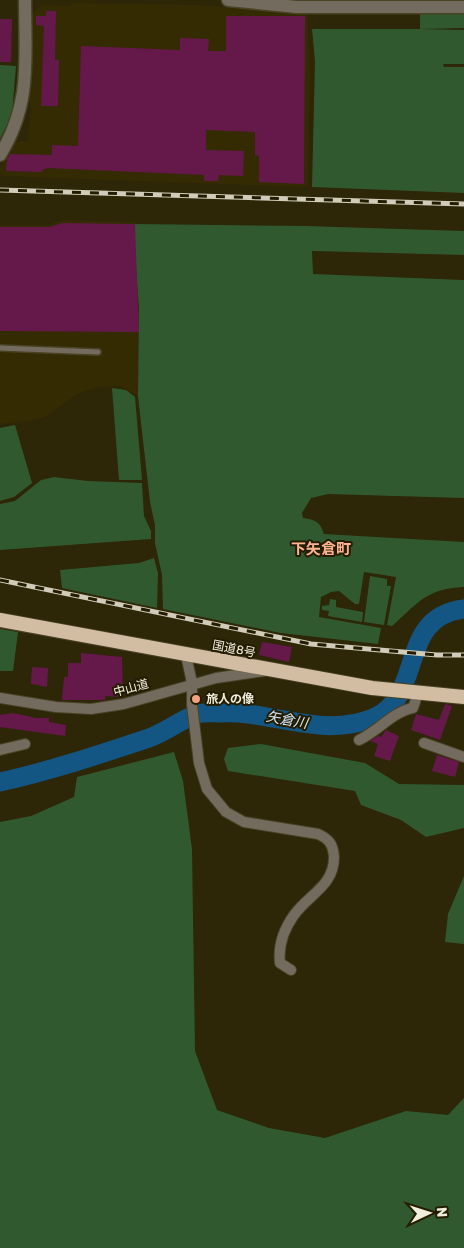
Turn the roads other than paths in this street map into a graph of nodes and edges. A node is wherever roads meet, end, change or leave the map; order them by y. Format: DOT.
graph roads {
  1 [pos="25,0"];
  2 [pos="228,0"];
  3 [pos="464,7"];
  4 [pos="0,155"];
  5 [pos="0,348"];
  6 [pos="98,352"];
  7 [pos="0,620"];
  8 [pos="186,655"];
  9 [pos="224,663"];
  10 [pos="268,671"];
  11 [pos="216,678"];
  12 [pos="192,683"];
  13 [pos="416,693"];
  14 [pos="464,697"];
  15 [pos="0,698"];
  16 [pos="359,740"];
  17 [pos="424,743"];
  18 [pos="26,744"];
  19 [pos="0,750"];
  20 [pos="464,757"];
  21 [pos="291,970"];
  1 -- 4 [label="street"];
  2 -- 3 [label="street"];
  5 -- 6 [label="lane"];
  7 -- 8 [label="highway, 国道8号"];
  8 -- 9 [label="highway, 国道8号"];
  8 -- 12 [label="street"];
  9 -- 10 [label="highway, 国道8号"];
  9 -- 11 [label="street"];
  10 -- 11 [label="street, 中山道"];
  10 -- 13 [label="highway, 国道8号"];
  11 -- 12 [label="street, 中山道"];
  12 -- 15 [label="street, 中山道"];
  12 -- 21 [label="street"];
  13 -- 14 [label="highway, 国道8号"];
  13 -- 16 [label="street"];
  17 -- 20 [label="street"];
  18 -- 19 [label="street"];
}
